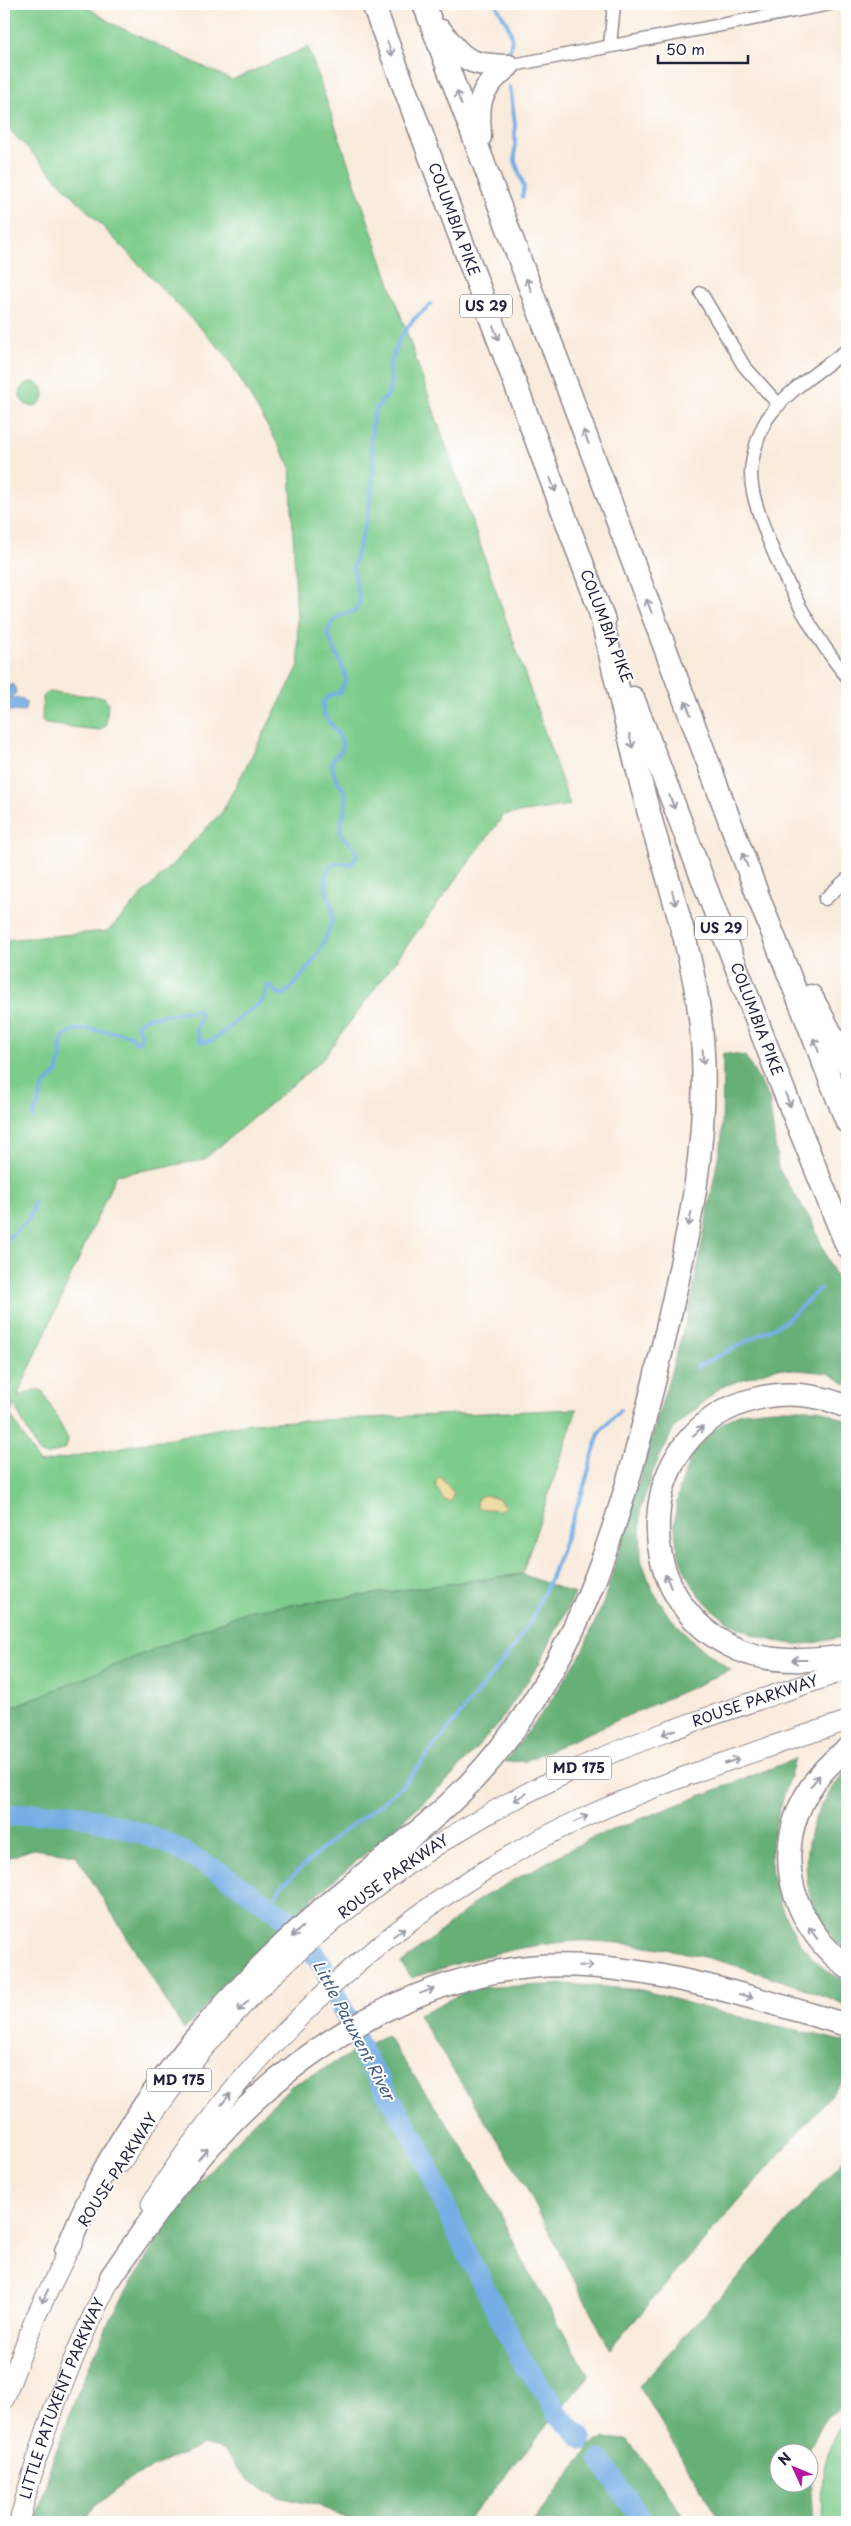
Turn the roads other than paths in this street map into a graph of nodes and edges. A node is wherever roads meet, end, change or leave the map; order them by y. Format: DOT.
graph roads {
  1 [pos="373,4"];
  2 [pos="614,4"];
  3 [pos="830,4"];
  4 [pos="426,9"];
  5 [pos="610,46"];
  6 [pos="508,66"];
  7 [pos="482,160"];
  8 [pos="701,293"];
  9 [pos="847,350"];
  10 [pos="779,405"];
  11 [pos="600,608"];
  12 [pos="847,677"];
  13 [pos="847,879"];
  14 [pos="758,896"];
  15 [pos="825,899"];
  16 [pos="847,1064"];
  17 [pos="847,1122"];
  18 [pos="847,1246"];
  19 [pos="847,1407"];
  20 [pos="847,1656"];
  21 [pos="847,1670"];
  22 [pos="847,1721"];
  23 [pos="847,1749"];
  24 [pos="331,1912"];
  25 [pos="273,1966"];
  26 [pos="847,1967"];
  27 [pos="847,2025"];
  28 [pos="66,2252"];
  29 [pos="111,2277"];
  30 [pos="4,2400"];
  31 [pos="19,2522"];
  1 -- 11 [label="highway, COLUMBIA PIKE / US 29, one-way"];
  2 -- 5 [label="street"];
  3 -- 5 [label="street"];
  4 -- 6 [label="highway"];
  7 -- 4 [label="highway, US 29, one-way"];
  5 -- 6 [label="street"];
  6 -- 7 [label="highway"];
  14 -- 7 [label="highway, US 29, one-way"];
  8 -- 10 [label="street"];
  9 -- 10 [label="street"];
  10 -- 12 [label="street"];
  11 -- 18 [label="highway, COLUMBIA PIKE / US 29, one-way"];
  11 -- 24 [label="highway, one-way"];
  13 -- 15 [label="street"];
  14 -- 16 [label="highway"];
  17 -- 14 [label="highway, US 29, one-way"];
  20 -- 19 [label="highway, one-way"];
  21 -- 24 [label="main road, ROUSE PARKWAY / MD 175, one-way"];
  29 -- 22 [label="main road, MD 175, one-way"];
  26 -- 23 [label="highway, one-way"];
  24 -- 25 [label="highway, one-way"];
  25 -- 28 [label="main road, ROUSE PARKWAY / MD 175, one-way"];
  25 -- 28 [label="highway"];
  29 -- 27 [label="highway, one-way"];
  28 -- 30 [label="main road, one-way"];
  29 -- 31 [label="main road, LITTLE PATUXENT PARKWAY"];
}
